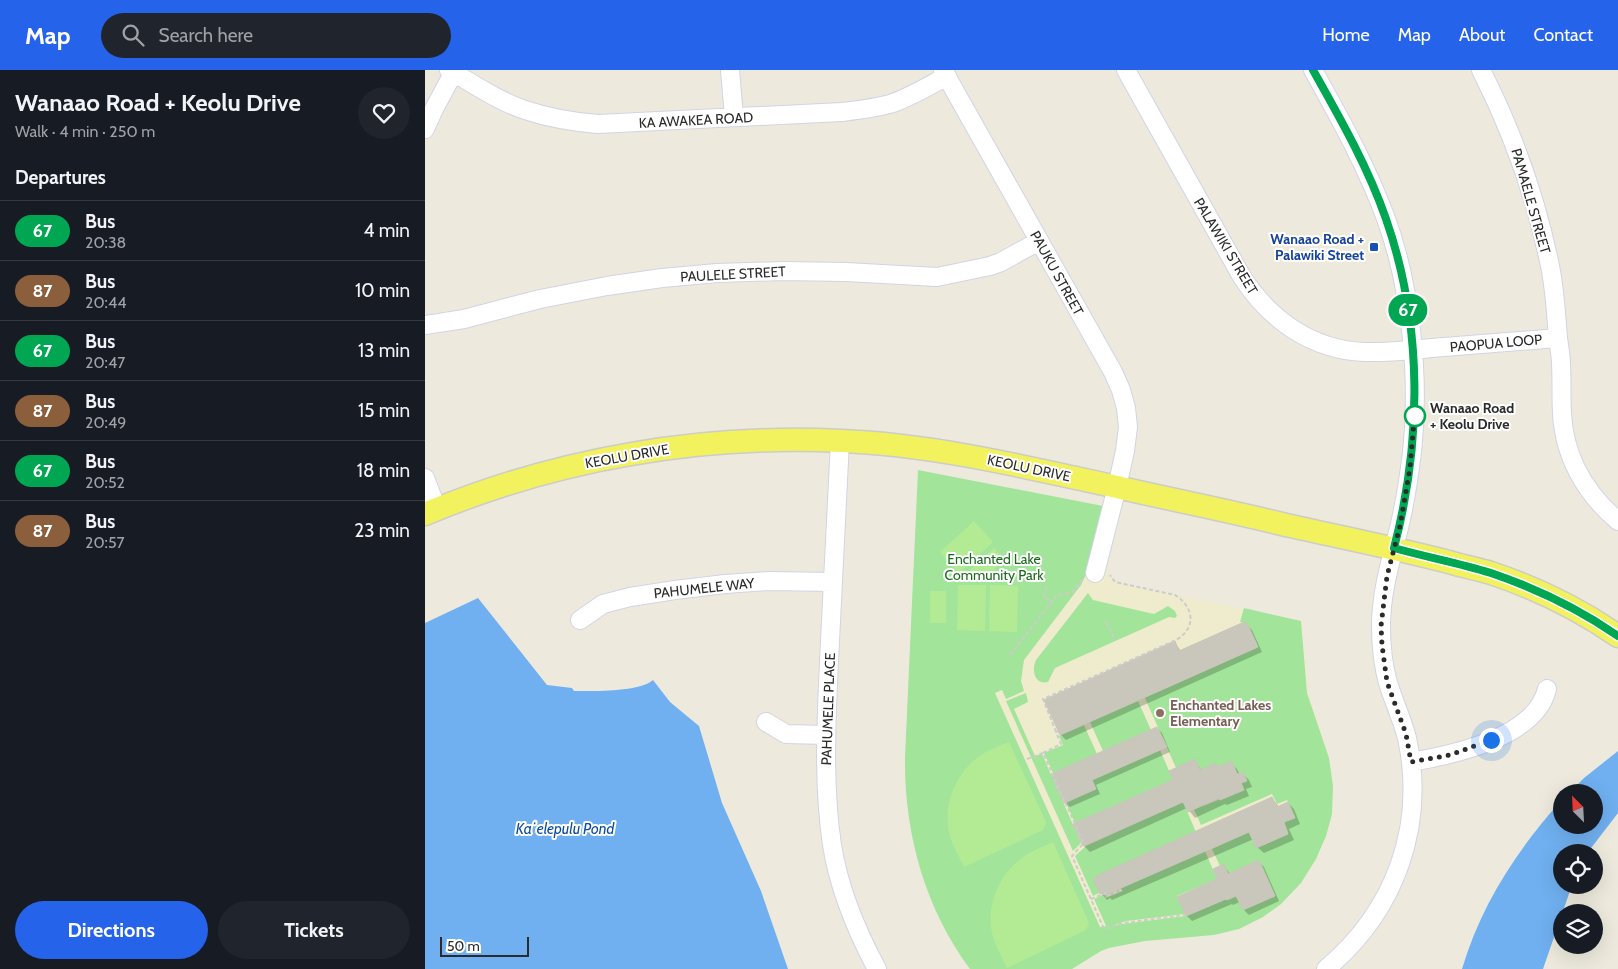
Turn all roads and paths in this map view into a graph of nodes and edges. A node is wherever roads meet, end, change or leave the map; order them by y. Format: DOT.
graph roads {
  1 [pos="731,70"];
  2 [pos="1125,70"];
  3 [pos="1313,70"];
  4 [pos="1481,70"];
  5 [pos="452,71"];
  6 [pos="945,73"];
  7 [pos="734,118"];
  8 [pos="425,129"];
  9 [pos="1039,241"];
  10 [pos="425,325"];
  11 [pos="1558,338"];
  12 [pos="1413,350"];
  13 [pos="840,441"];
  14 [pos="425,478"];
  15 [pos="1117,488"];
  16 [pos="431,512"];
  17 [pos="1618,521"];
  18 [pos="1394,548"];
  19 [pos="1095,574"];
  20 [pos="833,582"];
  21 [pos="1046,587"];
  22 [pos="1051,602"];
  23 [pos="581,620"];
  24 [pos="1106,622"];
  25 [pos="1618,636"];
  26 [pos="1115,640"];
  27 [pos="1010,655"];
  28 [pos="1547,689"];
  29 [pos="766,722"];
  30 [pos="826,735"];
  31 [pos="1043,752"];
  32 [pos="1027,759"];
  33 [pos="1411,762"];
  34 [pos="1121,890"];
  35 [pos="1091,898"];
  36 [pos="1185,915"];
  37 [pos="877,969"];
  38 [pos="1326,969"];
  1 -- 7 [label="street"];
  2 -- 12 [label="street, PALAWIKI STREET"];
  3 -- 12 [label="street"];
  4 -- 11 [label="street, PAMAELE STREET"];
  5 -- 7 [label="street, KA AWAKEA ROAD"];
  5 -- 8 [label="street"];
  6 -- 7 [label="street, KA AWAKEA ROAD"];
  6 -- 9 [label="street, PAUKU STREET"];
  9 -- 10 [label="street, PAULELE STREET"];
  9 -- 15 [label="street, PAUKU STREET"];
  11 -- 12 [label="street, PAOPUA LOOP"];
  11 -- 17 [label="street, PAOPUA LOOP"];
  12 -- 18 [label="street"];
  13 -- 15 [label="main road, KEOLU DRIVE"];
  13 -- 16 [label="main road, KEOLU DRIVE"];
  13 -- 20 [label="street, PAHUMELE PLACE"];
  14 -- 16 [label="street"];
  15 -- 18 [label="main road, KEOLU DRIVE"];
  15 -- 19 [label="street, PAUKU STREET"];
  18 -- 25 [label="main road, KEOLU DRIVE"];
  18 -- 33 [label="street"];
  19 -- 22 [label="path"];
  19 -- 31 [label="path"];
  20 -- 23 [label="street, PAHUMELE WAY"];
  20 -- 30 [label="street, PAHUMELE PLACE"];
  21 -- 22 [label="path"];
  22 -- 27 [label="path"];
  24 -- 26 [label="path"];
  28 -- 33 [label="street"];
  29 -- 30 [label="street"];
  30 -- 37 [label="street, PAHUMELE PLACE"];
  31 -- 32 [label="path"];
  31 -- 35 [label="path"];
  33 -- 38 [label="street"];
  34 -- 35 [label="path"];
  35 -- 36 [label="path"];
}
